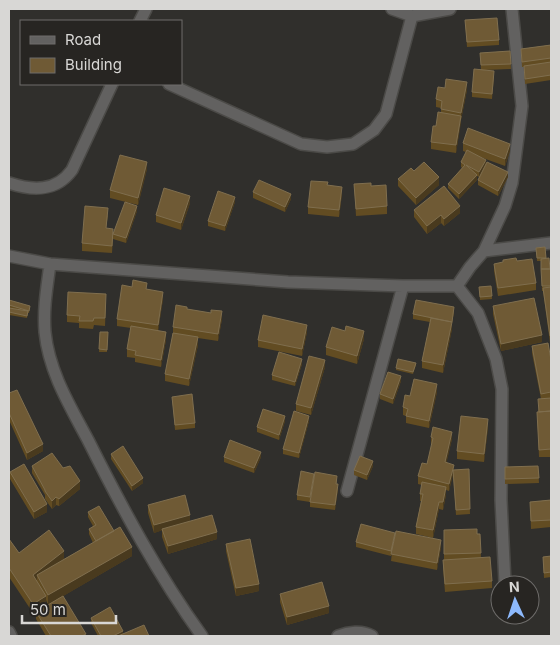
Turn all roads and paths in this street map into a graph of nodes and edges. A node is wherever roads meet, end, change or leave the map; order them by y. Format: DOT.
graph roads {
  1 [pos="392,9"];
  2 [pos="450,9"];
  3 [pos="512,9"];
  4 [pos="412,16"];
  5 [pos="112,85"];
  6 [pos="172,85"];
  7 [pos="9,183"];
  8 [pos="551,243"];
  9 [pos="484,252"];
  10 [pos="9,256"];
  11 [pos="50,264"];
  12 [pos="403,286"];
  13 [pos="457,286"];
  14 [pos="347,491"];
  15 [pos="505,575"];
  16 [pos="9,632"];
  17 [pos="11,636"];
  18 [pos="202,636"];
  19 [pos="338,636"];
  20 [pos="372,636"];
  1 -- 4 [label="street"];
  2 -- 4 [label="street"];
  3 -- 9 [label="street"];
  4 -- 6 [label="street"];
  5 -- 7 [label="street"];
  8 -- 9 [label="street"];
  9 -- 13 [label="street"];
  10 -- 11 [label="street"];
  11 -- 12 [label="street"];
  11 -- 18 [label="street"];
  12 -- 13 [label="street"];
  12 -- 14 [label="street"];
  13 -- 15 [label="street"];
  16 -- 17 [label="street"];
  19 -- 20 [label="street"];
}
